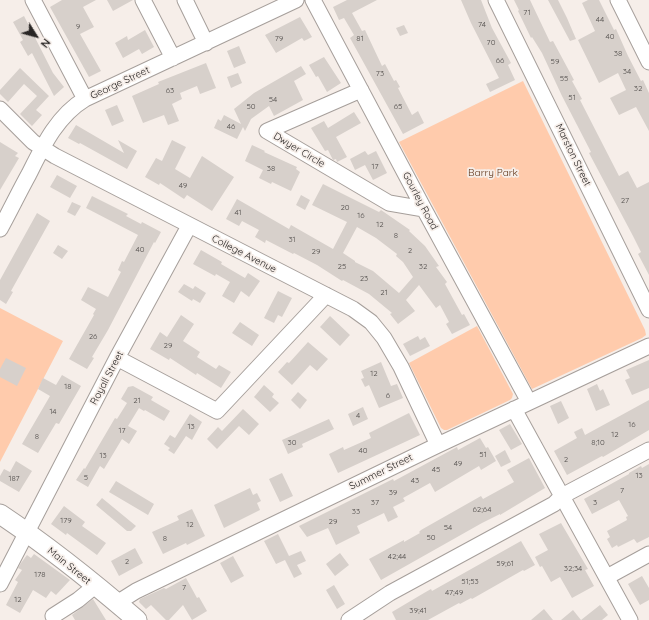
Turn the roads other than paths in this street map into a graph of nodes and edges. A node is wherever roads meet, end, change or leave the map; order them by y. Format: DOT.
graph roads {
  1 [pos="34,0"];
  2 [pos="143,0"];
  3 [pos="185,0"];
  4 [pos="294,0"];
  5 [pos="313,0"];
  6 [pos="496,0"];
  7 [pos="618,0"];
  8 [pos="206,43"];
  9 [pos="173,58"];
  10 [pos="649,62"];
  11 [pos="361,90"];
  12 [pos="85,100"];
  13 [pos="0,109"];
  14 [pos="43,148"];
  15 [pos="424,209"];
  16 [pos="189,226"];
  17 [pos="0,229"];
  18 [pos="326,295"];
  19 [pos="649,310"];
  20 [pos="649,346"];
  21 [pos="117,358"];
  22 [pos="529,402"];
  23 [pos="514,409"];
  24 [pos="438,445"];
  25 [pos="649,450"];
  26 [pos="562,496"];
  27 [pos="0,514"];
  28 [pos="26,532"];
  29 [pos="649,554"];
  30 [pos="607,577"];
  31 [pos="0,584"];
  32 [pos="95,586"];
  33 [pos="117,603"];
  34 [pos="53,616"];
  35 [pos="137,620"];
  36 [pos="349,620"];
  37 [pos="630,620"];
  1 -- 12 [label="street"];
  2 -- 9 [label="street"];
  3 -- 8 [label="street"];
  4 -- 8 [label="street, George Street"];
  5 -- 11 [label="street, Gourley Road"];
  6 -- 19 [label="street, Marston Street"];
  7 -- 10 [label="street"];
  8 -- 9 [label="street, George Street"];
  9 -- 12 [label="street, George Street"];
  11 -- 15 [label="street, Gourley Road"];
  11 -- 15 [label="street, Dwyer Circle"];
  12 -- 14 [label="street, George Street"];
  13 -- 14 [label="street, College Avenue"];
  14 -- 16 [label="street, College Avenue"];
  14 -- 17 [label="street, George Street"];
  15 -- 22 [label="street, Gourley Road"];
  16 -- 18 [label="street, College Avenue"];
  16 -- 21 [label="street, Royall Street"];
  18 -- 21 [label="street"];
  18 -- 24 [label="street, College Avenue"];
  20 -- 22 [label="street, Summer Street"];
  21 -- 28 [label="street, Royall Street"];
  22 -- 23 [label="street, Summer Street"];
  23 -- 24 [label="street, Summer Street"];
  23 -- 26 [label="street"];
  24 -- 33 [label="street, Summer Street"];
  25 -- 26 [label="street"];
  26 -- 30 [label="street"];
  26 -- 36 [label="street"];
  27 -- 28 [label="main road, Main Street"];
  28 -- 31 [label="street, Royall Street"];
  28 -- 32 [label="main road, Main Street"];
  29 -- 30 [label="street"];
  30 -- 37 [label="street"];
  32 -- 33 [label="main road, Main Street"];
  32 -- 34 [label="street"];
  33 -- 35 [label="main road, Main Street"];
}
